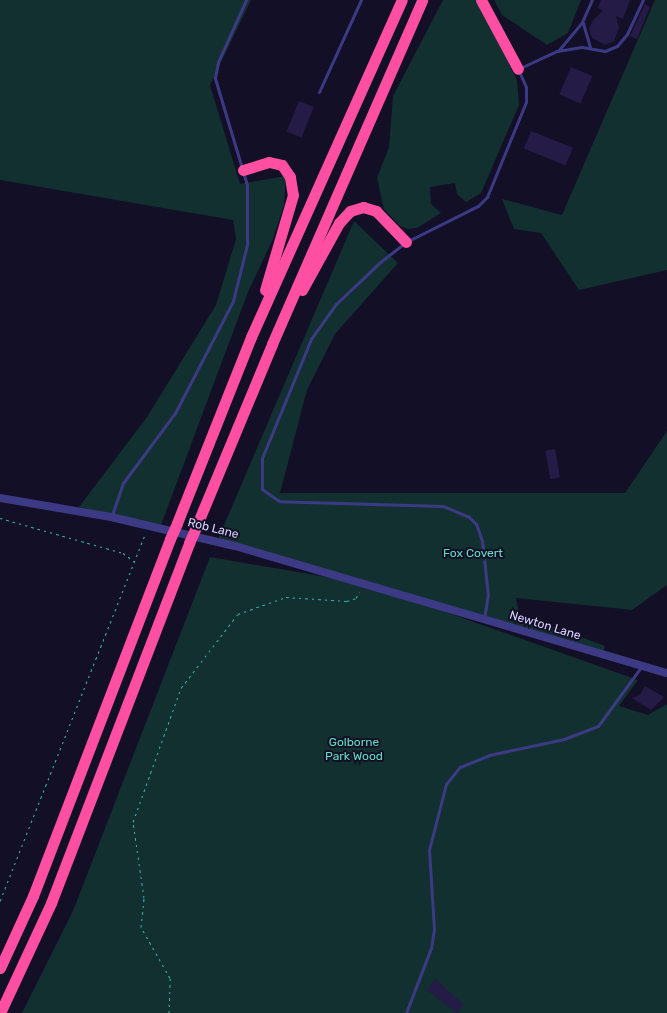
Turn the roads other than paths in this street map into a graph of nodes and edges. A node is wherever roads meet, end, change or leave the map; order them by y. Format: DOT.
graph roads {
  1 [pos="246,0"];
  2 [pos="361,0"];
  3 [pos="402,0"];
  4 [pos="422,0"];
  5 [pos="481,0"];
  6 [pos="592,0"];
  7 [pos="643,0"];
  8 [pos="582,22"];
  9 [pos="590,48"];
  10 [pos="557,51"];
  11 [pos="518,69"];
  12 [pos="319,92"];
  13 [pos="243,170"];
  14 [pos="406,242"];
  15 [pos="251,337"];
  16 [pos="272,344"];
  17 [pos="0,498"];
  18 [pos="111,517"];
  19 [pos="417,600"];
  20 [pos="484,619"];
  21 [pos="642,667"];
  22 [pos="667,673"];
  23 [pos="0,968"];
  24 [pos="0,1013"];
  25 [pos="406,1013"];
  1 -- 13 [label="lane"];
  2 -- 12 [label="lane"];
  3 -- 15 [label="highway"];
  4 -- 16 [label="highway"];
  5 -- 11 [label="highway"];
  6 -- 8 [label="lane"];
  7 -- 9 [label="lane"];
  8 -- 9 [label="lane"];
  8 -- 10 [label="lane"];
  9 -- 10 [label="lane"];
  10 -- 11 [label="lane"];
  11 -- 14 [label="lane"];
  13 -- 15 [label="highway"];
  13 -- 18 [label="lane"];
  14 -- 16 [label="highway"];
  14 -- 20 [label="lane"];
  15 -- 23 [label="highway, bridge"];
  16 -- 24 [label="highway, bridge"];
  17 -- 18 [label="street, Rob Lane"];
  18 -- 19 [label="street, Rob Lane"];
  19 -- 20 [label="street, Newton Lane"];
  20 -- 21 [label="street, Newton Lane"];
  21 -- 22 [label="street, Newton Lane"];
  21 -- 25 [label="lane"];
}
